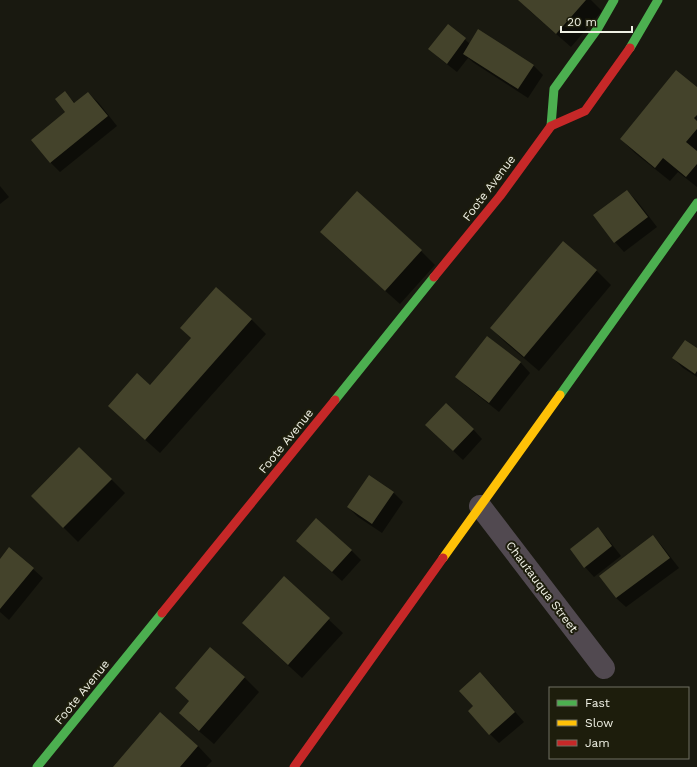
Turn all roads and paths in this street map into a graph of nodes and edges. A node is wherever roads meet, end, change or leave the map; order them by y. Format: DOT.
graph roads {
  1 [pos="614,0"];
  2 [pos="656,1"];
  3 [pos="551,126"];
  4 [pos="697,203"];
  5 [pos="480,506"];
  6 [pos="604,668"];
  7 [pos="37,767"];
  8 [pos="294,767"];
  1 -- 3 [label="main road"];
  2 -- 3 [label="main road"];
  3 -- 7 [label="main road, Foote Avenue"];
  4 -- 5 [label="main road"];
  5 -- 6 [label="street, Chautauqua Street"];
  5 -- 8 [label="main road"];
}
